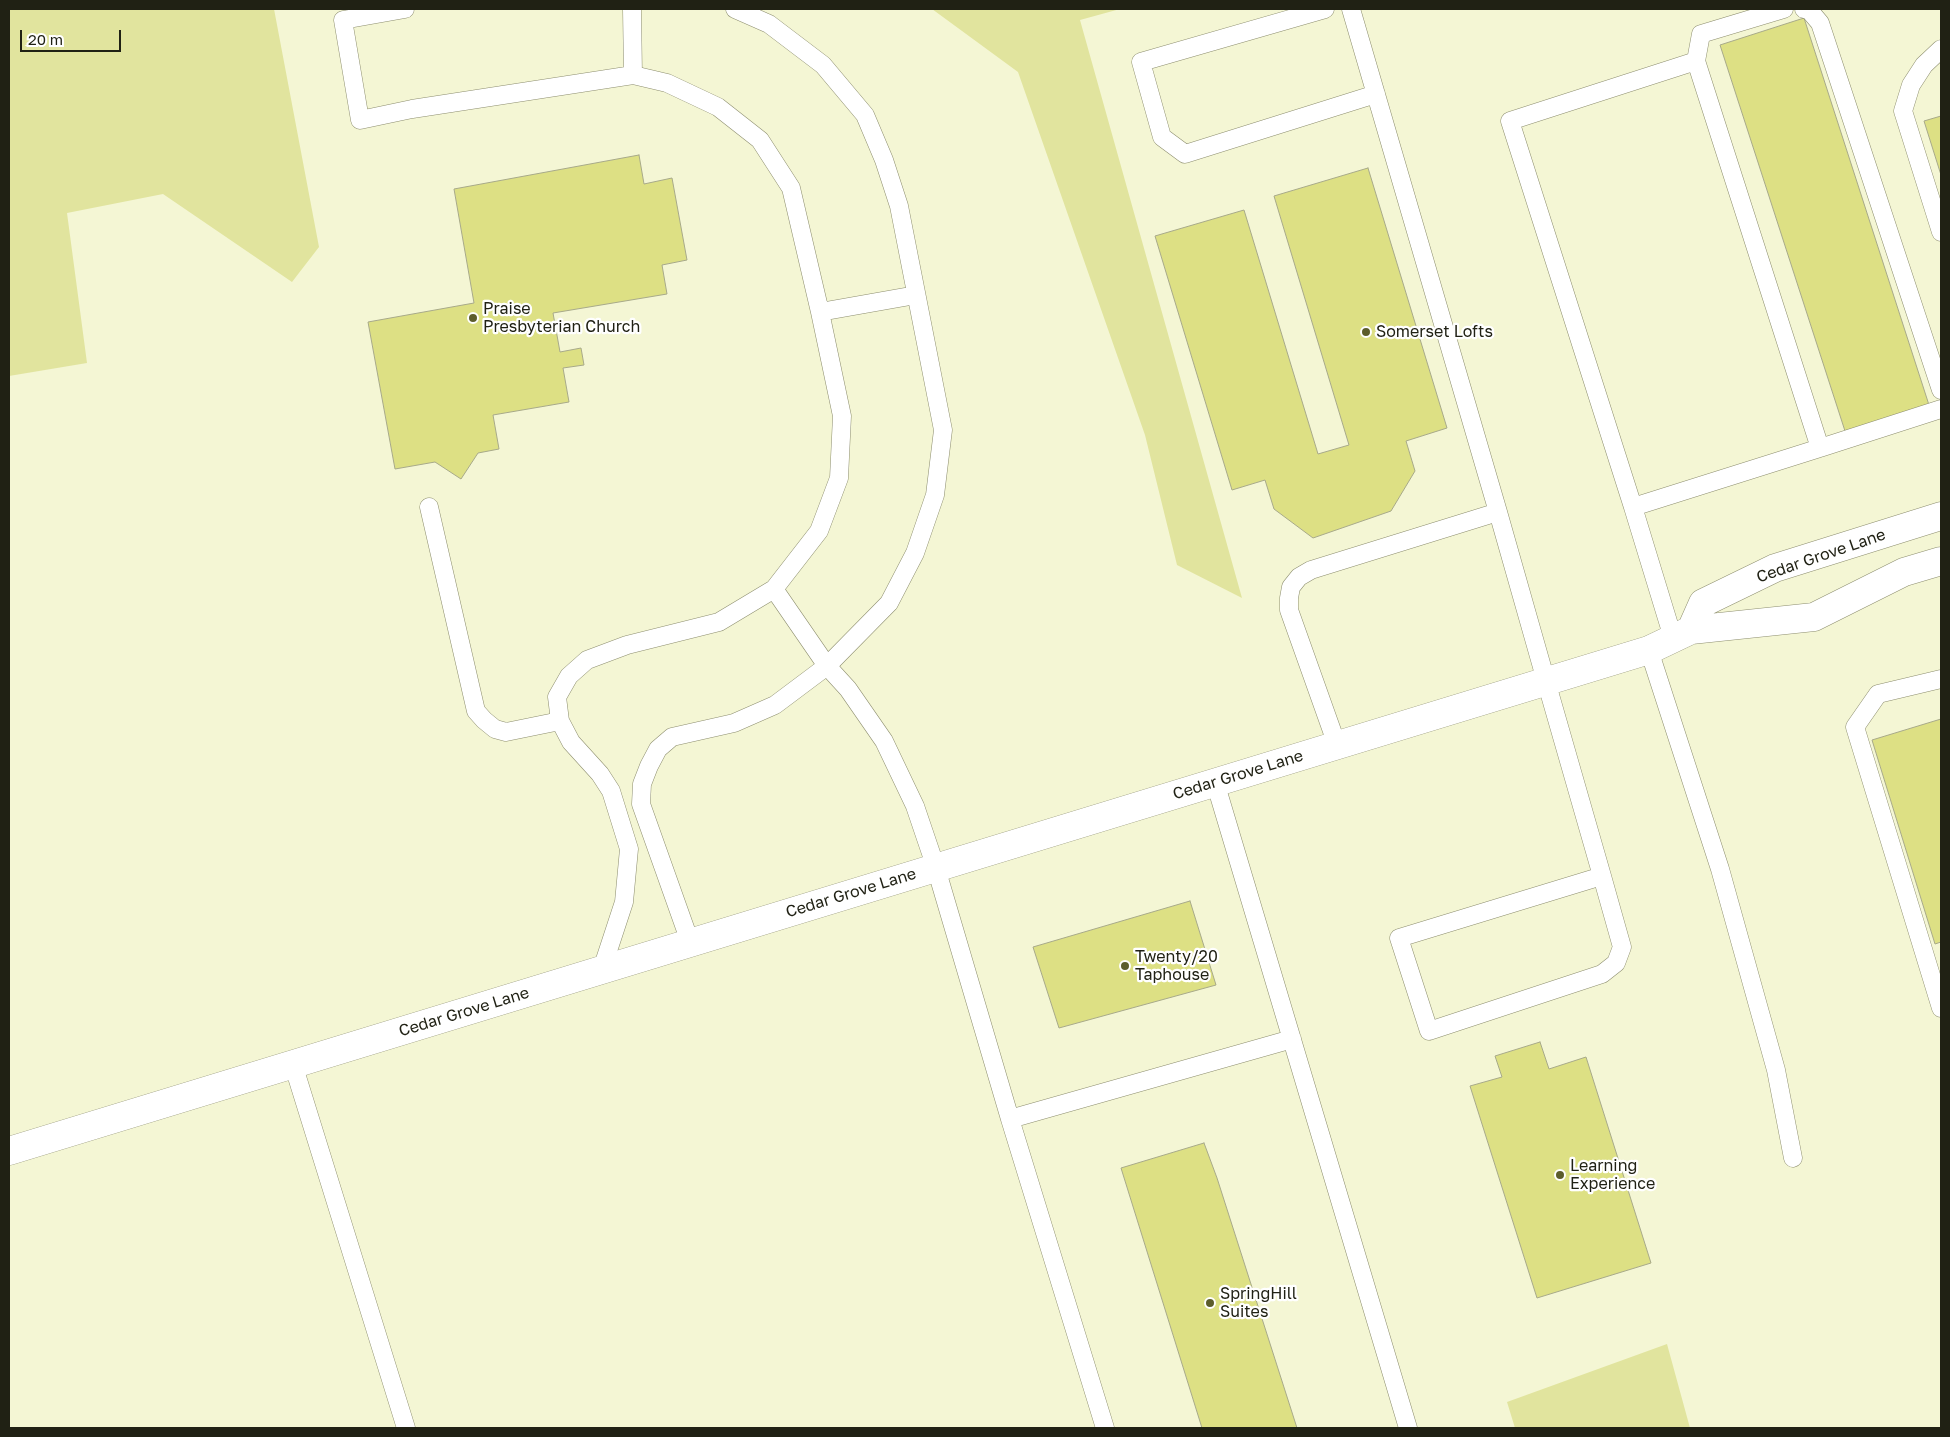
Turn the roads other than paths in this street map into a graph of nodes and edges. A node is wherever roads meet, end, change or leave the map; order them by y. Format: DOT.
graph roads {
  1 [pos="405,9"];
  2 [pos="632,9"];
  3 [pos="735,9"];
  4 [pos="1325,9"];
  5 [pos="1351,9"];
  6 [pos="1784,9"];
  7 [pos="1804,9"];
  8 [pos="1941,49"];
  9 [pos="1696,61"];
  10 [pos="632,76"];
  11 [pos="1376,94"];
  12 [pos="1941,232"];
  13 [pos="916,295"];
  14 [pos="820,312"];
  15 [pos="1941,390"];
  16 [pos="1941,409"];
  17 [pos="1820,448"];
  18 [pos="429,507"];
  19 [pos="1633,507"];
  20 [pos="1498,512"];
  21 [pos="1941,516"];
  22 [pos="1941,561"];
  23 [pos="774,590"];
  24 [pos="1671,640"];
  25 [pos="827,666"];
  26 [pos="1941,679"];
  27 [pos="1546,681"];
  28 [pos="560,721"];
  29 [pos="1337,745"];
  30 [pos="1215,782"];
  31 [pos="936,868"];
  32 [pos="1602,876"];
  33 [pos="690,942"];
  34 [pos="602,969"];
  35 [pos="1941,1008"];
  36 [pos="1292,1039"];
  37 [pos="294,1064"];
  38 [pos="1010,1119"];
  39 [pos="9,1150"];
  40 [pos="1793,1158"];
  41 [pos="406,1428"];
  42 [pos="1105,1428"];
  43 [pos="1408,1428"];
  1 -- 10 [label="lane"];
  2 -- 10 [label="lane"];
  3 -- 13 [label="lane"];
  4 -- 11 [label="lane"];
  5 -- 11 [label="lane"];
  6 -- 9 [label="lane"];
  7 -- 15 [label="lane"];
  8 -- 12 [label="lane"];
  9 -- 17 [label="lane"];
  9 -- 19 [label="lane"];
  10 -- 14 [label="lane"];
  11 -- 20 [label="lane"];
  13 -- 14 [label="lane"];
  13 -- 25 [label="lane"];
  14 -- 23 [label="lane"];
  16 -- 17 [label="lane"];
  17 -- 19 [label="lane"];
  18 -- 28 [label="lane"];
  19 -- 24 [label="lane"];
  20 -- 27 [label="lane"];
  20 -- 29 [label="lane"];
  21 -- 24 [label="main road, Cedar Grove Lane"];
  22 -- 24 [label="main road, Cedar Grove Lane"];
  23 -- 25 [label="lane"];
  23 -- 28 [label="lane"];
  24 -- 27 [label="main road, Cedar Grove Lane"];
  24 -- 40 [label="lane"];
  25 -- 31 [label="lane"];
  25 -- 33 [label="lane"];
  26 -- 35 [label="lane"];
  27 -- 29 [label="main road, Cedar Grove Lane"];
  27 -- 32 [label="lane"];
  28 -- 34 [label="lane"];
  29 -- 30 [label="main road, Cedar Grove Lane"];
  30 -- 31 [label="main road, Cedar Grove Lane"];
  30 -- 36 [label="lane"];
  31 -- 33 [label="main road, Cedar Grove Lane"];
  31 -- 38 [label="lane"];
  32 -- 32 [label="lane"];
  33 -- 34 [label="main road, Cedar Grove Lane"];
  34 -- 37 [label="main road, Cedar Grove Lane"];
  36 -- 38 [label="lane"];
  36 -- 43 [label="lane"];
  37 -- 39 [label="main road, Cedar Grove Lane"];
  37 -- 41 [label="lane"];
  38 -- 42 [label="lane"];
}
